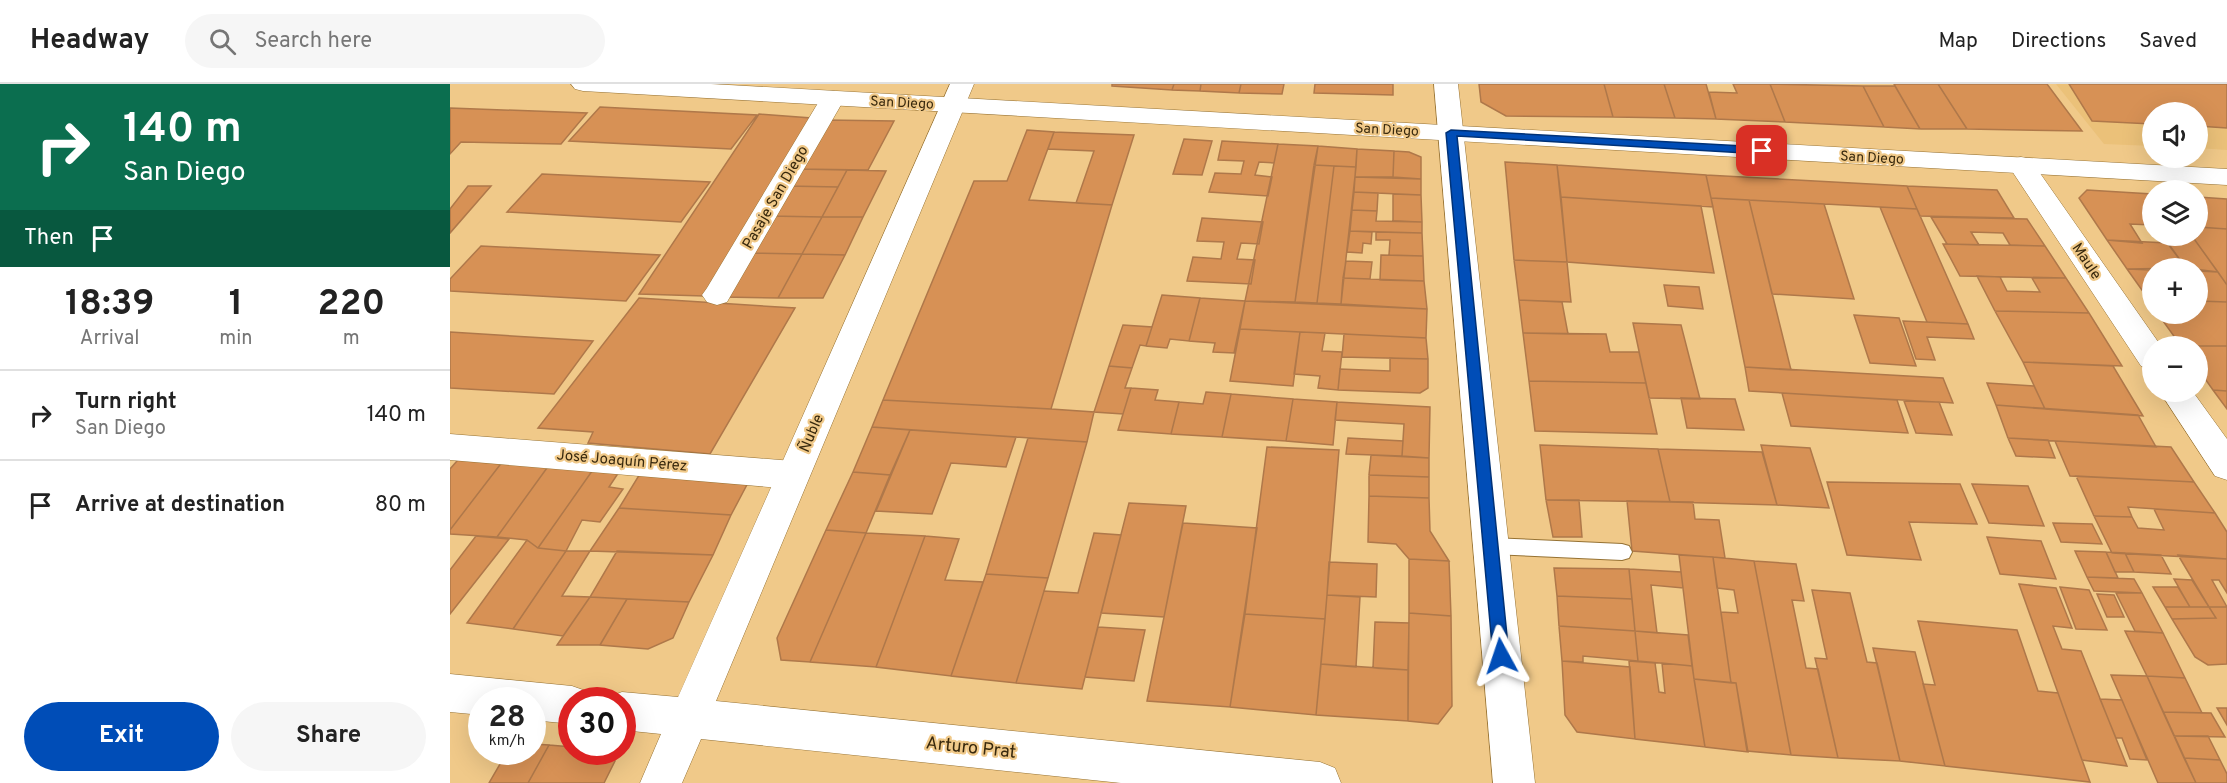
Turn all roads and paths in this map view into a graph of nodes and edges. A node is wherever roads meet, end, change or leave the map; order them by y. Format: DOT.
graph roads {
  1 [pos="583,84"];
  2 [pos="1446,84"];
  3 [pos="958,94"];
  4 [pos="833,98"];
  5 [pos="1451,133"];
  6 [pos="2021,165"];
  7 [pos="2227,177"];
  8 [pos="717,295"];
  9 [pos="2142,343"];
  10 [pos="2183,402"];
  11 [pos="450,447"];
  12 [pos="2227,466"];
  13 [pos="793,475"];
  14 [pos="1491,546"];
  15 [pos="1622,552"];
  16 [pos="450,693"];
  17 [pos="468,695"];
  18 [pos="636,712"];
  19 [pos="690,717"];
  20 [pos="661,783"];
  21 [pos="1320,783"];
  22 [pos="1514,783"];
  1 -- 4 [label="main road, San Diego"];
  2 -- 5 [label="main road"];
  3 -- 4 [label="main road, San Diego"];
  3 -- 5 [label="main road, San Diego"];
  3 -- 13 [label="main road, Ñuble"];
  4 -- 8 [label="main road, Pasaje San Diego"];
  5 -- 6 [label="main road, San Diego"];
  5 -- 14 [label="main road"];
  6 -- 7 [label="main road, San Diego"];
  6 -- 9 [label="main road, Maule"];
  10 -- 12 [label="main road"];
  11 -- 13 [label="main road, José Joaquín Pérez"];
  13 -- 19 [label="main road, Ñuble"];
  14 -- 15 [label="lane"];
  14 -- 22 [label="main road"];
  16 -- 17 [label="main road"];
  18 -- 19 [label="main road, Arturo Prat"];
  19 -- 20 [label="main road, Ñuble"];
  19 -- 21 [label="main road, Arturo Prat"];
}
